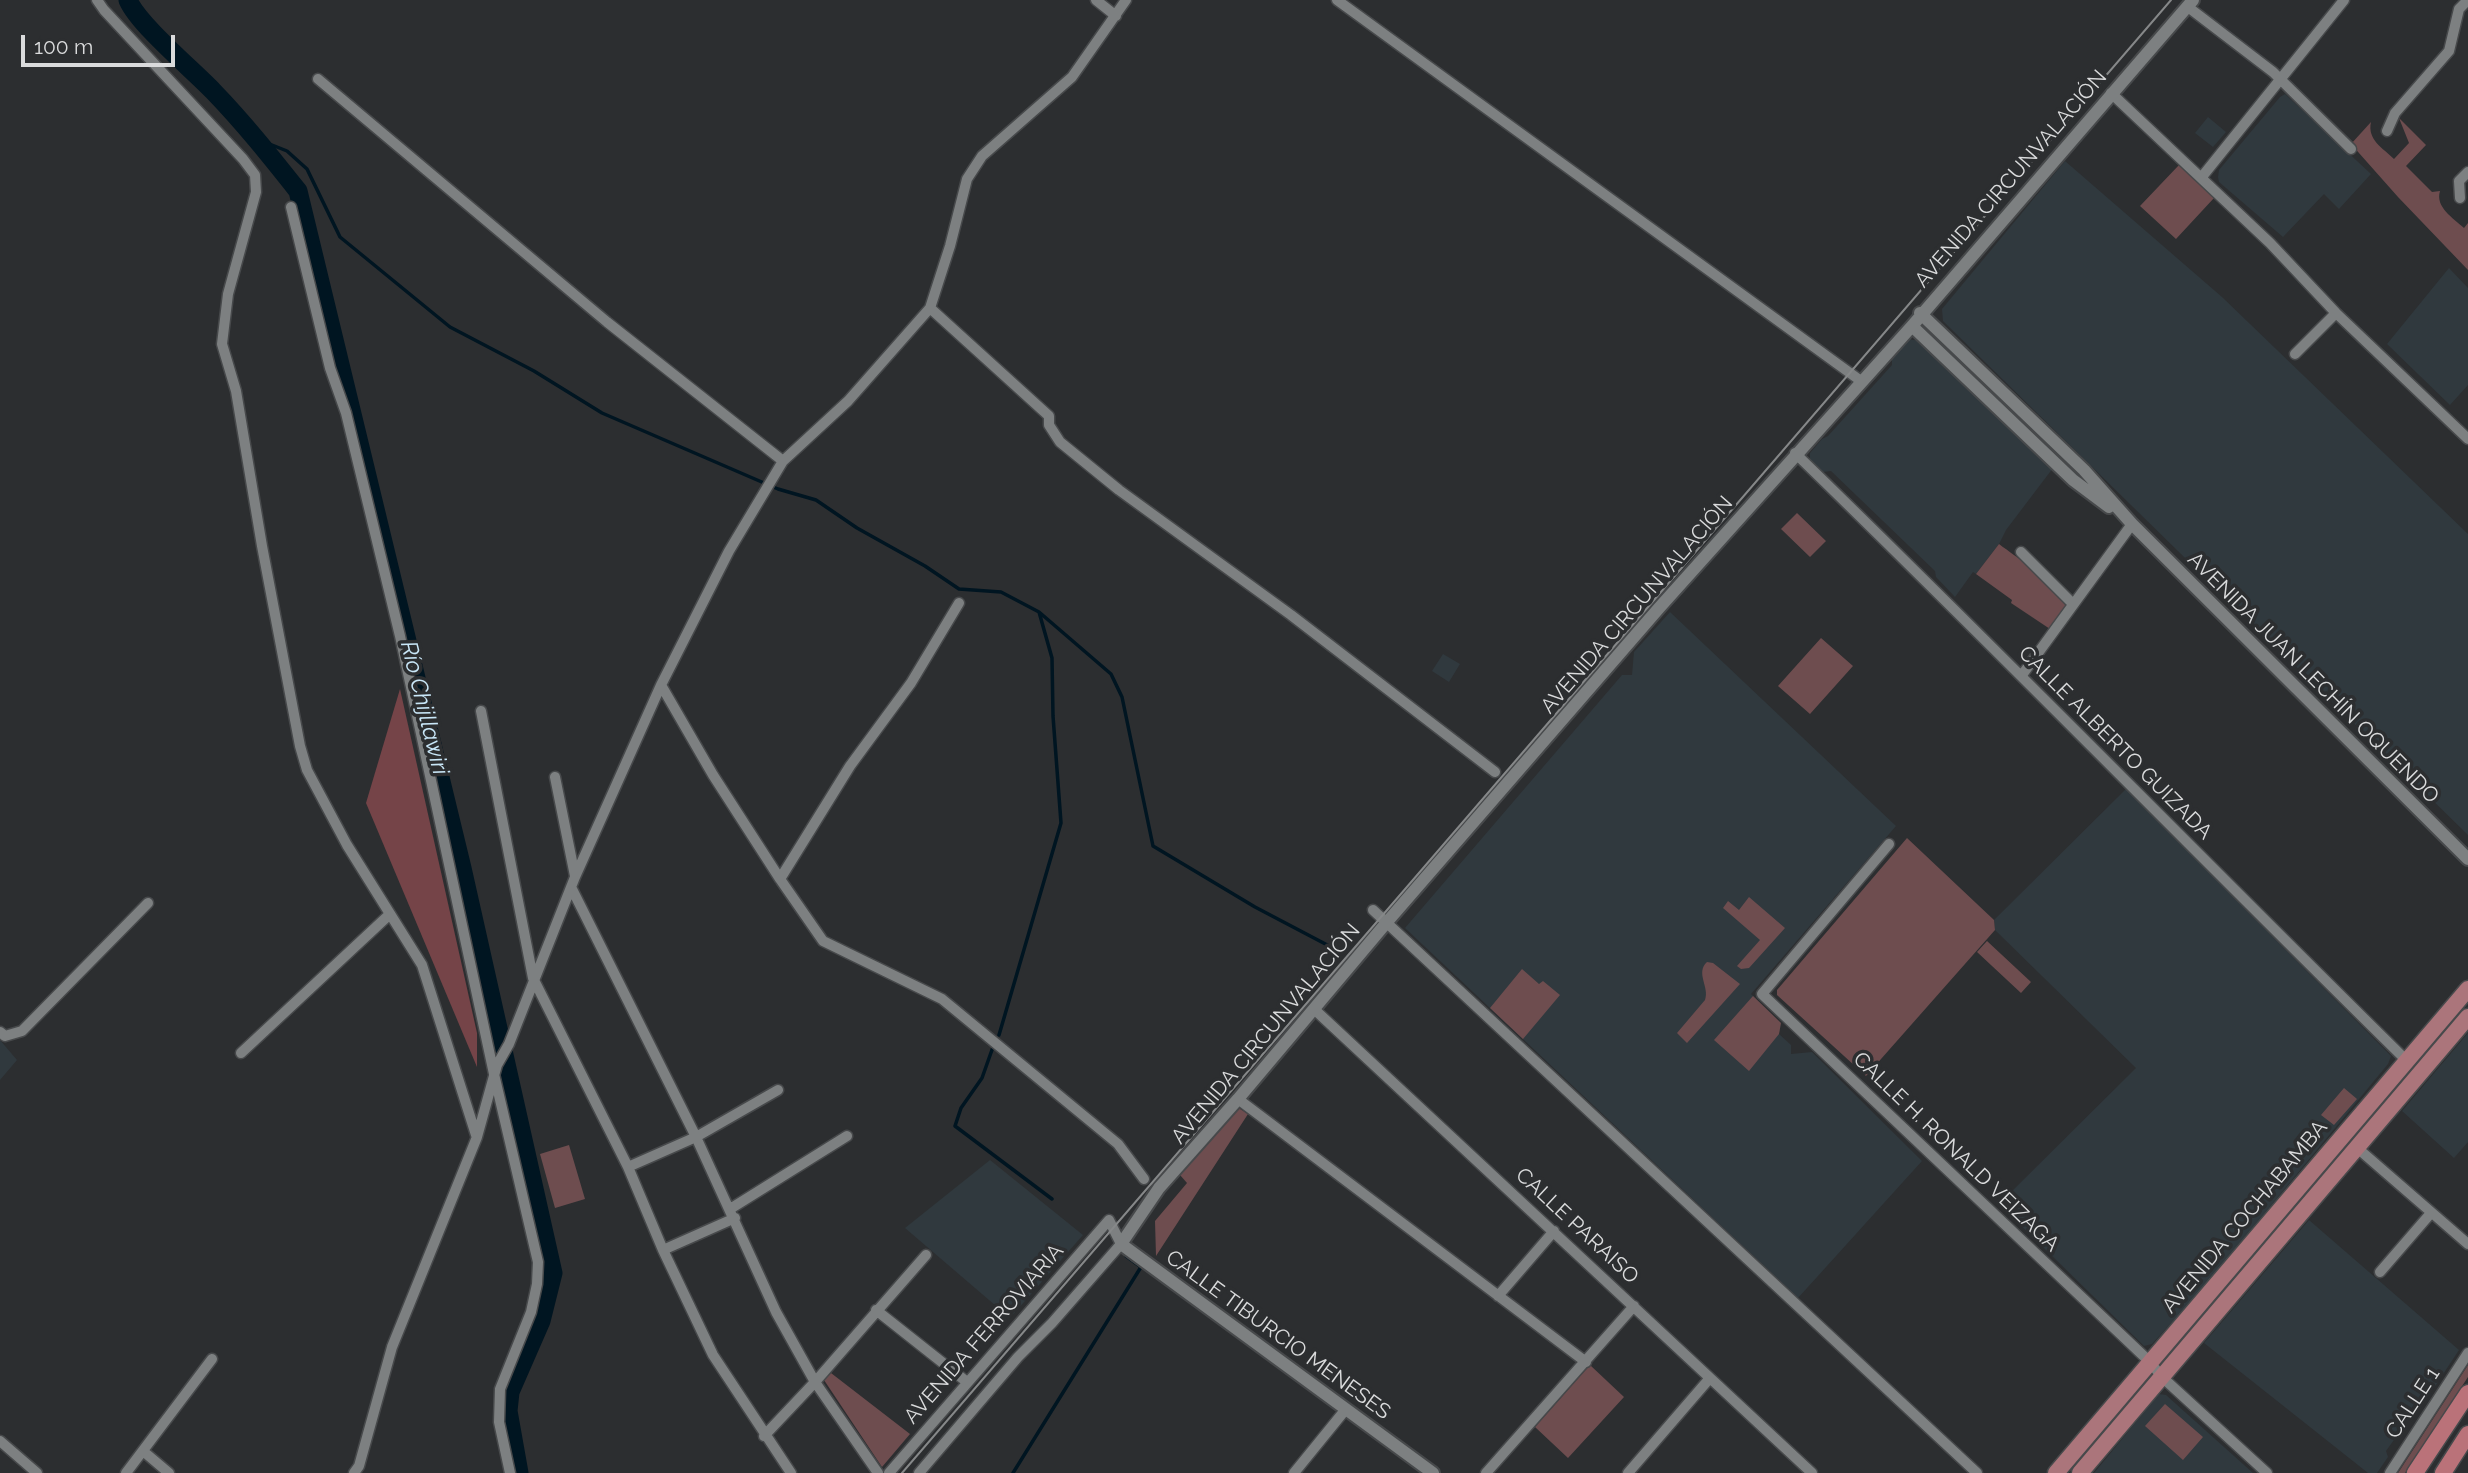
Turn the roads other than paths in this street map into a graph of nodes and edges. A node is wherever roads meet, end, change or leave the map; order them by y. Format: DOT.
graph roads {
  1 [pos="97,0"];
  2 [pos="1096,0"];
  3 [pos="1126,0"];
  4 [pos="1337,0"];
  5 [pos="2344,0"];
  6 [pos="2468,0"];
  7 [pos="2191,3"];
  8 [pos="1116,16"];
  9 [pos="318,79"];
  10 [pos="2281,80"];
  11 [pos="2111,93"];
  12 [pos="2387,131"];
  13 [pos="2351,149"];
  14 [pos="2468,172"];
  15 [pos="2201,178"];
  16 [pos="2460,198"];
  17 [pos="290,207"];
  18 [pos="930,308"];
  19 [pos="1920,313"];
  20 [pos="2336,313"];
  21 [pos="1912,326"];
  22 [pos="2295,354"];
  23 [pos="1861,381"];
  24 [pos="2468,439"];
  25 [pos="1796,453"];
  26 [pos="783,461"];
  27 [pos="2132,524"];
  28 [pos="2021,551"];
  29 [pos="959,603"];
  30 [pos="2073,604"];
  31 [pos="2022,675"];
  32 [pos="661,685"];
  33 [pos="481,711"];
  34 [pos="1496,772"];
  35 [pos="555,777"];
  36 [pos="1889,845"];
  37 [pos="2468,859"];
  38 [pos="780,879"];
  39 [pos="573,882"];
  40 [pos="148,903"];
  41 [pos="1373,910"];
  42 [pos="390,914"];
  43 [pos="1387,922"];
  44 [pos="533,978"];
  45 [pos="2468,989"];
  46 [pos="1314,1009"];
  47 [pos="2468,1017"];
  48 [pos="0,1032"];
  49 [pos="241,1054"];
  50 [pos="2406,1060"];
  51 [pos="495,1069"];
  52 [pos="778,1090"];
  53 [pos="1238,1099"];
  54 [pos="2342,1134"];
  55 [pos="847,1136"];
  56 [pos="477,1137"];
  57 [pos="695,1137"];
  58 [pos="2356,1147"];
  59 [pos="628,1167"];
  60 [pos="1144,1179"];
  61 [pos="2431,1213"];
  62 [pos="732,1214"];
  63 [pos="1109,1220"];
  64 [pos="1554,1231"];
  65 [pos="1121,1244"];
  66 [pos="2468,1244"];
  67 [pos="663,1250"];
  68 [pos="926,1255"];
  69 [pos="2380,1272"];
  70 [pos="1498,1296"];
  71 [pos="1634,1306"];
  72 [pos="876,1310"];
  73 [pos="2468,1353"];
  74 [pos="212,1359"];
  75 [pos="1586,1362"];
  76 [pos="2150,1362"];
  77 [pos="2162,1377"];
  78 [pos="1710,1378"];
  79 [pos="815,1382"];
  80 [pos="967,1382"];
  81 [pos="2468,1393"];
  82 [pos="1346,1409"];
  83 [pos="2468,1434"];
  84 [pos="764,1436"];
  85 [pos="1,1443"];
  86 [pos="143,1451"];
  87 [pos="37,1473"];
  88 [pos="126,1473"];
  89 [pos="169,1473"];
  90 [pos="354,1473"];
  91 [pos="510,1473"];
  92 [pos="790,1473"];
  93 [pos="878,1473"];
  94 [pos="889,1473"];
  95 [pos="919,1473"];
  96 [pos="1294,1473"];
  97 [pos="1433,1473"];
  98 [pos="1486,1473"];
  99 [pos="1628,1473"];
  100 [pos="1812,1473"];
  101 [pos="1978,1473"];
  102 [pos="2056,1473"];
  103 [pos="2080,1473"];
  104 [pos="2267,1473"];
  105 [pos="2390,1473"];
  106 [pos="2416,1473"];
  107 [pos="2443,1473"];
  1 -- 42 [label="street"];
  2 -- 8 [label="street"];
  3 -- 8 [label="street"];
  4 -- 23 [label="street"];
  5 -- 10 [label="street"];
  6 -- 12 [label="street"];
  7 -- 10 [label="street"];
  7 -- 11 [label="street, AVENIDA CIRCUNVALACIÓN"];
  8 -- 18 [label="street"];
  9 -- 26 [label="street"];
  10 -- 13 [label="street"];
  10 -- 15 [label="street"];
  11 -- 15 [label="street"];
  11 -- 19 [label="street, AVENIDA CIRCUNVALACIÓN"];
  14 -- 16 [label="street"];
  15 -- 20 [label="street"];
  17 -- 51 [label="street"];
  18 -- 26 [label="street"];
  18 -- 34 [label="street"];
  19 -- 21 [label="street, AVENIDA CIRCUNVALACIÓN"];
  19 -- 27 [label="street, AVENIDA JUAN LECHÍN OQUENDO"];
  20 -- 22 [label="street"];
  20 -- 24 [label="street"];
  21 -- 23 [label="street, AVENIDA CIRCUNVALACIÓN"];
  21 -- 27 [label="street, AVENIDA JUAN LECHÍN OQUENDO"];
  23 -- 25 [label="street, AVENIDA CIRCUNVALACIÓN"];
  25 -- 31 [label="street, CALLE ALBERTO GUIZADA"];
  25 -- 43 [label="street, AVENIDA CIRCUNVALACIÓN"];
  26 -- 32 [label="street"];
  27 -- 30 [label="street"];
  27 -- 37 [label="street, AVENIDA JUAN LECHÍN OQUENDO"];
  28 -- 30 [label="street"];
  29 -- 38 [label="street"];
  30 -- 31 [label="street"];
  31 -- 50 [label="street, CALLE ALBERTO GUIZADA"];
  32 -- 38 [label="street"];
  32 -- 39 [label="street"];
  33 -- 44 [label="street"];
  35 -- 39 [label="street"];
  36 -- 76 [label="street, CALLE H. RONALD VEIZAGA"];
  38 -- 60 [label="street"];
  39 -- 44 [label="street"];
  39 -- 57 [label="street"];
  40 -- 48 [label="street"];
  41 -- 43 [label="street"];
  42 -- 49 [label="street"];
  42 -- 56 [label="street"];
  43 -- 46 [label="street, AVENIDA CIRCUNVALACIÓN"];
  43 -- 101 [label="street"];
  44 -- 51 [label="street"];
  44 -- 59 [label="street"];
  45 -- 50 [label="main road, AVENIDA COCHABAMBA"];
  46 -- 53 [label="street, AVENIDA CIRCUNVALACIÓN"];
  46 -- 64 [label="street, CALLE PARAISO"];
  47 -- 58 [label="main road, AVENIDA COCHABAMBA"];
  50 -- 54 [label="main road, AVENIDA COCHABAMBA"];
  51 -- 56 [label="street"];
  51 -- 91 [label="street"];
  52 -- 57 [label="street"];
  53 -- 65 [label="street, AVENIDA CIRCUNVALACIÓN"];
  53 -- 70 [label="street"];
  54 -- 58 [label="street"];
  54 -- 76 [label="main road, AVENIDA COCHABAMBA"];
  55 -- 62 [label="street"];
  56 -- 90 [label="street"];
  57 -- 59 [label="street"];
  57 -- 62 [label="street"];
  58 -- 61 [label="street"];
  58 -- 77 [label="main road, AVENIDA COCHABAMBA"];
  59 -- 67 [label="street"];
  61 -- 66 [label="street"];
  61 -- 69 [label="street"];
  62 -- 67 [label="street"];
  62 -- 79 [label="street"];
  63 -- 65 [label="street, CALLE TIBURCIO MENESES"];
  63 -- 80 [label="street, AVENIDA FERROVIARIA"];
  64 -- 70 [label="street"];
  64 -- 71 [label="street, CALLE PARAISO"];
  65 -- 82 [label="street, CALLE TIBURCIO MENESES"];
  65 -- 95 [label="street, AVENIDA FERROVIARIA"];
  67 -- 84 [label="street"];
  68 -- 72 [label="street"];
  70 -- 75 [label="street"];
  71 -- 75 [label="street"];
  71 -- 78 [label="street, CALLE PARAISO"];
  72 -- 79 [label="street"];
  72 -- 80 [label="street"];
  73 -- 105 [label="street, CALLE 1"];
  74 -- 86 [label="street"];
  75 -- 98 [label="street"];
  76 -- 77 [label="street, CALLE H. RONALD VEIZAGA"];
  76 -- 102 [label="main road, AVENIDA COCHABAMBA"];
  77 -- 103 [label="main road, AVENIDA COCHABAMBA"];
  77 -- 104 [label="street, CALLE H. RONALD VEIZAGA"];
  78 -- 99 [label="street"];
  78 -- 100 [label="street, CALLE PARAISO"];
  79 -- 84 [label="street"];
  79 -- 93 [label="street"];
  80 -- 94 [label="street, AVENIDA FERROVIARIA"];
  81 -- 106 [label="highway"];
  82 -- 96 [label="street"];
  82 -- 97 [label="street, CALLE TIBURCIO MENESES"];
  83 -- 107 [label="highway"];
  84 -- 92 [label="street"];
  85 -- 87 [label="street"];
  86 -- 88 [label="street"];
  86 -- 89 [label="street"];
}
